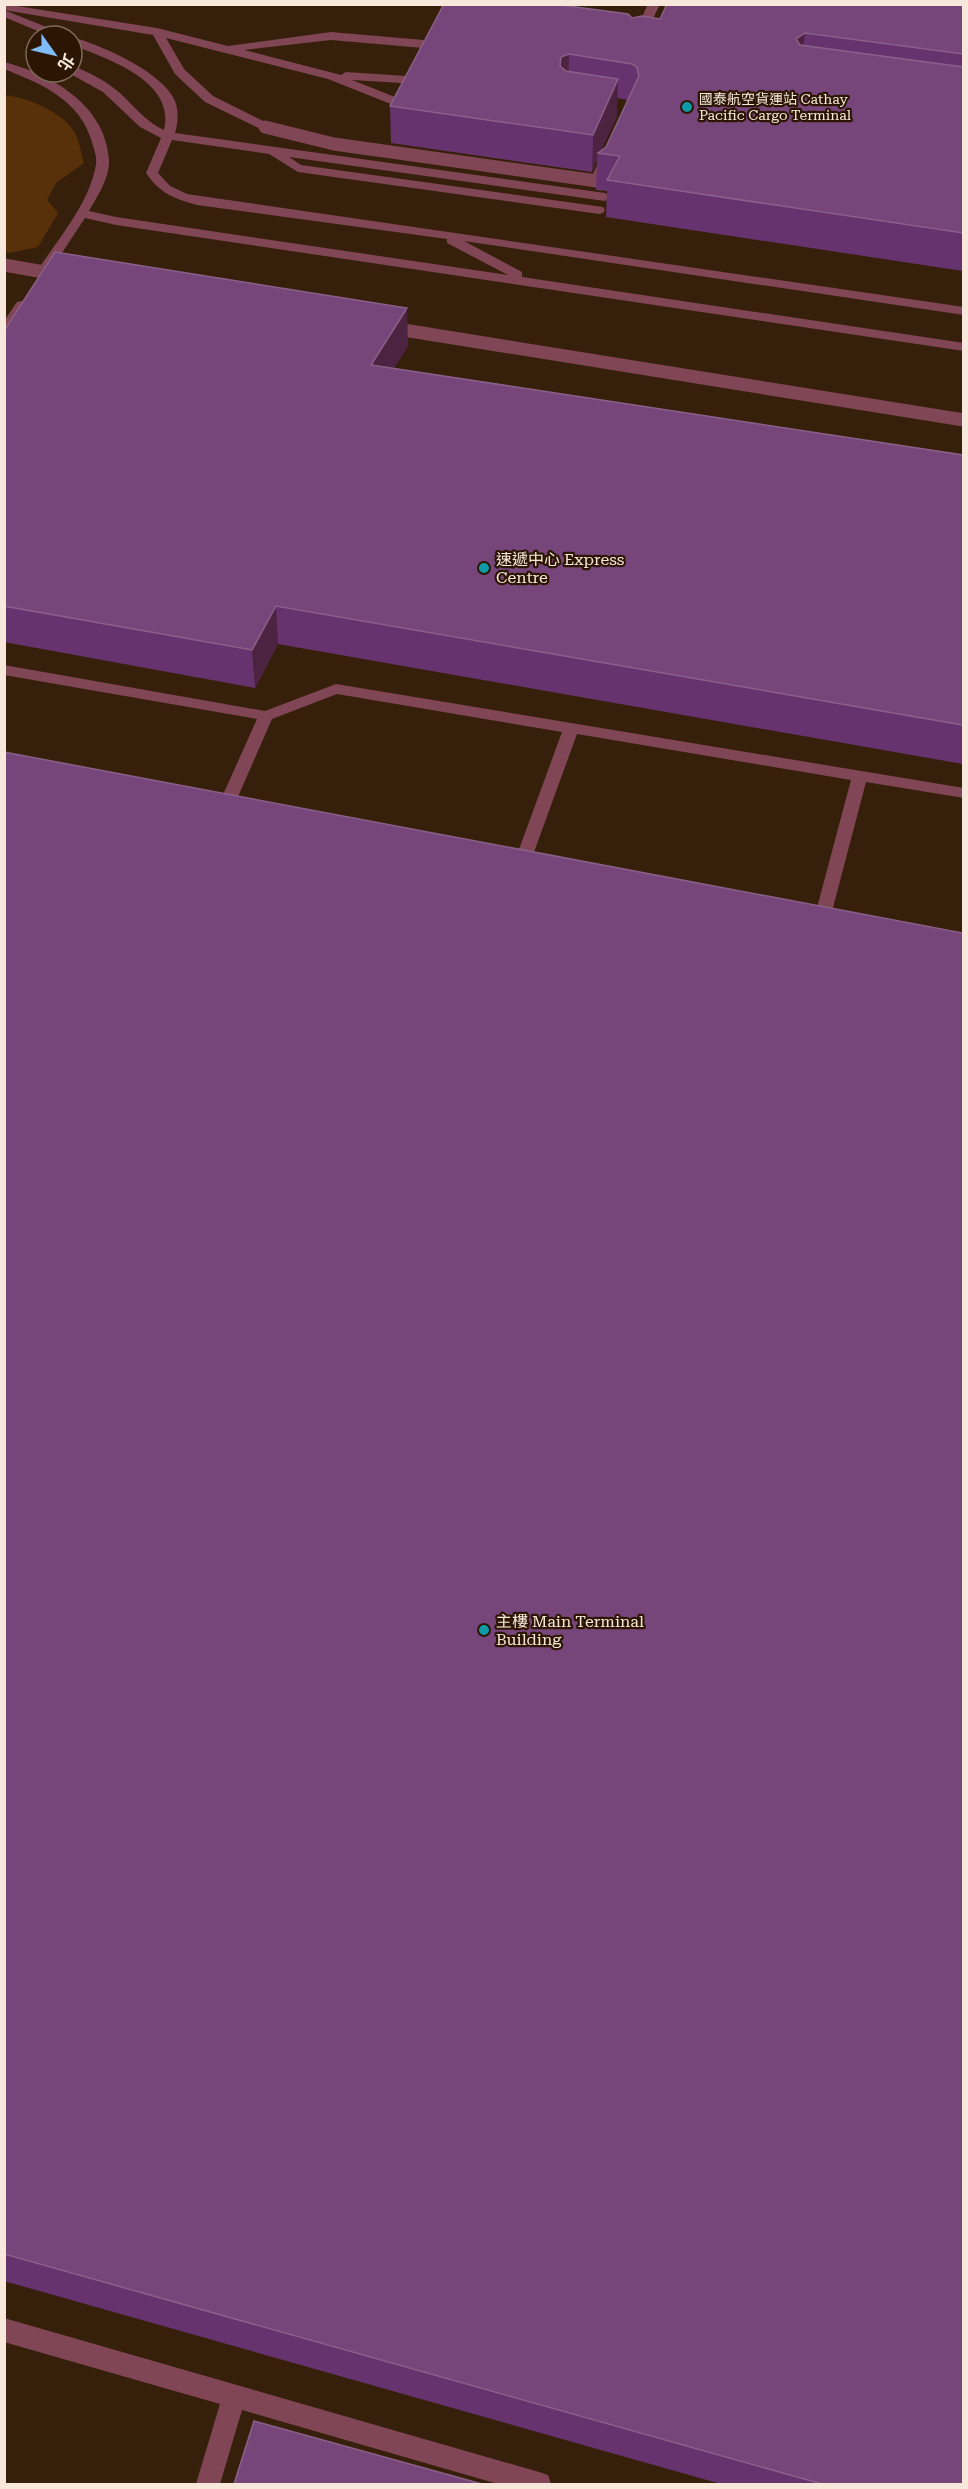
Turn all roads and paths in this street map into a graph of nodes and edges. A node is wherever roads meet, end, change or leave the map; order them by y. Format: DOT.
graph roads {
  1 [pos="654,4"];
  2 [pos="4,6"];
  3 [pos="4,13"];
  4 [pos="31,24"];
  5 [pos="156,32"];
  6 [pos="435,45"];
  7 [pos="84,46"];
  8 [pos="226,49"];
  9 [pos="634,49"];
  10 [pos="24,62"];
  11 [pos="4,63"];
  12 [pos="332,76"];
  13 [pos="84,77"];
  14 [pos="402,79"];
  15 [pos="391,100"];
  16 [pos="168,136"];
  17 [pos="268,149"];
  18 [pos="611,150"];
  19 [pos="605,197"];
  20 [pos="599,210"];
  21 [pos="81,213"];
  22 [pos="441,234"];
  23 [pos="4,265"];
  24 [pos="76,277"];
  25 [pos="529,282"];
  26 [pos="963,311"];
  27 [pos="372,324"];
  28 [pos="4,331"];
  29 [pos="963,346"];
  30 [pos="963,420"];
  31 [pos="7,674"];
  32 [pos="266,716"];
  33 [pos="571,728"];
  34 [pos="860,776"];
  35 [pos="963,793"];
  36 [pos="225,808"];
  37 [pos="522,863"];
  38 [pos="822,919"];
  39 [pos="4,2330"];
  40 [pos="234,2396"];
  41 [pos="208,2484"];
  42 [pos="539,2484"];
  1 -- 9 [label="lane"];
  2 -- 5 [label="lane"];
  3 -- 4 [label="lane"];
  5 -- 8 [label="lane"];
  5 -- 18 [label="lane, bridge"];
  6 -- 8 [label="lane"];
  7 -- 16 [label="lane"];
  8 -- 12 [label="lane"];
  10 -- 11 [label="lane"];
  11 -- 21 [label="lane"];
  12 -- 14 [label="lane"];
  12 -- 15 [label="lane"];
  13 -- 16 [label="lane"];
  16 -- 17 [label="lane"];
  16 -- 22 [label="lane"];
  17 -- 19 [label="lane"];
  17 -- 20 [label="lane"];
  21 -- 25 [label="lane"];
  21 -- 28 [label="lane"];
  22 -- 25 [label="lane"];
  22 -- 26 [label="lane"];
  23 -- 24 [label="lane, bridge"];
  25 -- 29 [label="lane"];
  27 -- 30 [label="lane, bridge"];
  31 -- 32 [label="lane"];
  32 -- 33 [label="lane"];
  32 -- 36 [label="lane"];
  33 -- 34 [label="lane"];
  33 -- 37 [label="lane"];
  34 -- 35 [label="lane"];
  34 -- 38 [label="lane"];
  39 -- 40 [label="lane"];
  40 -- 41 [label="lane"];
  40 -- 42 [label="lane"];
}
